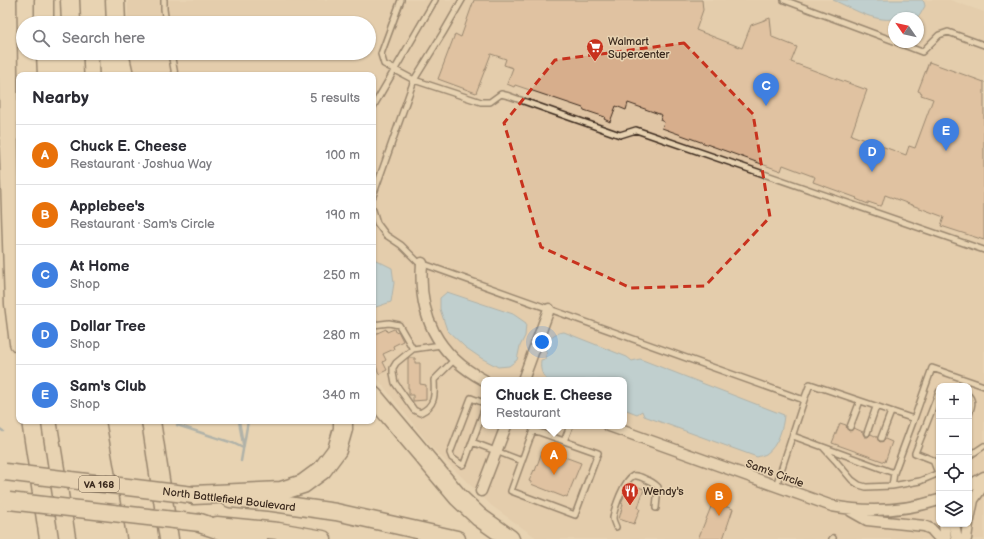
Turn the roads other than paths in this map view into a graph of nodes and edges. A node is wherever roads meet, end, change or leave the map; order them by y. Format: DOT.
graph roads {
  1 [pos="7,0"];
  2 [pos="34,0"];
  3 [pos="44,0"];
  4 [pos="59,0"];
  5 [pos="70,0"];
  6 [pos="107,0"];
  7 [pos="115,0"];
  8 [pos="164,0"];
  9 [pos="402,0"];
  10 [pos="430,0"];
  11 [pos="435,0"];
  12 [pos="462,0"];
  13 [pos="784,0"];
  14 [pos="34,16"];
  15 [pos="44,16"];
  16 [pos="59,16"];
  17 [pos="71,16"];
  18 [pos="107,16"];
  19 [pos="116,16"];
  20 [pos="165,16"];
  21 [pos="888,39"];
  22 [pos="984,45"];
  23 [pos="911,48"];
  24 [pos="34,60"];
  25 [pos="46,60"];
  26 [pos="60,60"];
  27 [pos="73,60"];
  28 [pos="109,60"];
  29 [pos="121,60"];
  30 [pos="172,60"];
  31 [pos="395,69"];
  32 [pos="35,72"];
  33 [pos="47,72"];
  34 [pos="61,72"];
  35 [pos="74,72"];
  36 [pos="110,72"];
  37 [pos="123,72"];
  38 [pos="174,72"];
  39 [pos="414,80"];
  40 [pos="376,102"];
  41 [pos="376,188"];
  42 [pos="376,220"];
  43 [pos="376,227"];
  44 [pos="386,235"];
  45 [pos="984,250"];
  46 [pos="422,263"];
  47 [pos="0,276"];
  48 [pos="549,309"];
  49 [pos="16,320"];
  50 [pos="376,325"];
  51 [pos="16,343"];
  52 [pos="441,345"];
  53 [pos="413,349"];
  54 [pos="454,360"];
  55 [pos="524,377"];
  56 [pos="481,378"];
  57 [pos="984,386"];
  58 [pos="936,399"];
  59 [pos="376,400"];
  60 [pos="804,400"];
  61 [pos="860,401"];
  62 [pos="481,402"];
  63 [pos="876,407"];
  64 [pos="891,412"];
  65 [pos="481,418"];
  66 [pos="914,419"];
  67 [pos="31,424"];
  68 [pos="67,424"];
  69 [pos="81,424"];
  70 [pos="97,424"];
  71 [pos="105,424"];
  72 [pos="152,424"];
  73 [pos="343,424"];
  74 [pos="850,427"];
  75 [pos="505,429"];
  76 [pos="569,429"];
  77 [pos="617,429"];
  78 [pos="867,433"];
  79 [pos="793,436"];
  80 [pos="881,438"];
  81 [pos="564,441"];
  82 [pos="472,442"];
  83 [pos="821,446"];
  84 [pos="984,446"];
  85 [pos="842,447"];
  86 [pos="496,452"];
  87 [pos="840,453"];
  88 [pos="860,453"];
  89 [pos="970,455"];
  90 [pos="874,458"];
  91 [pos="857,459"];
  92 [pos="522,461"];
  93 [pos="872,465"];
  94 [pos="936,466"];
  95 [pos="2,471"];
  96 [pos="894,473"];
  97 [pos="936,474"];
  98 [pos="984,477"];
  99 [pos="972,484"];
  100 [pos="984,484"];
  101 [pos="776,486"];
  102 [pos="892,486"];
  103 [pos="482,491"];
  104 [pos="193,495"];
  105 [pos="3,501"];
  106 [pos="936,501"];
  107 [pos="972,505"];
  108 [pos="656,508"];
  109 [pos="846,508"];
  110 [pos="200,522"];
  111 [pos="616,527"];
  112 [pos="944,527"];
  113 [pos="955,527"];
  114 [pos="968,527"];
  115 [pos="49,539"];
  116 [pos="86,539"];
  117 [pos="101,539"];
  118 [pos="117,539"];
  119 [pos="125,539"];
  120 [pos="169,539"];
  121 [pos="258,539"];
  122 [pos="323,539"];
  123 [pos="457,539"];
  124 [pos="510,539"];
  125 [pos="940,539"];
  126 [pos="946,539"];
  127 [pos="957,539"];
  128 [pos="966,539"];
  1 -- 49 [label="highway"];
  2 -- 14 [label="highway"];
  3 -- 15 [label="highway"];
  4 -- 16 [label="highway"];
  5 -- 17 [label="highway"];
  6 -- 18 [label="highway"];
  7 -- 19 [label="highway"];
  8 -- 20 [label="lane"];
  9 -- 31 [label="lane"];
  10 -- 11 [label="lane"];
  11 -- 31 [label="lane"];
  12 -- 39 [label="lane"];
  13 -- 21 [label="lane"];
  22 -- 23 [label="lane"];
  24 -- 32 [label="highway"];
  25 -- 33 [label="highway"];
  26 -- 34 [label="highway"];
  27 -- 35 [label="highway"];
  28 -- 36 [label="highway"];
  29 -- 37 [label="highway"];
  30 -- 38 [label="lane"];
  31 -- 39 [label="lane"];
  31 -- 40 [label="lane"];
  39 -- 41 [label="lane"];
  39 -- 45 [label="lane"];
  42 -- 44 [label="lane"];
  43 -- 44 [label="lane"];
  44 -- 46 [label="lane"];
  46 -- 48 [label="lane"];
  46 -- 52 [label="street"];
  47 -- 51 [label="highway"];
  48 -- 55 [label="street"];
  48 -- 60 [label="lane"];
  50 -- 53 [label="lane"];
  52 -- 53 [label="lane"];
  52 -- 54 [label="street"];
  53 -- 54 [label="lane"];
  54 -- 56 [label="street"];
  57 -- 66 [label="lane"];
  58 -- 94 [label="lane"];
  59 -- 124 [label="highway"];
  60 -- 61 [label="lane"];
  60 -- 79 [label="lane"];
  61 -- 63 [label="lane"];
  61 -- 74 [label="lane"];
  62 -- 82 [label="lane"];
  63 -- 64 [label="lane"];
  63 -- 78 [label="lane"];
  64 -- 66 [label="lane"];
  64 -- 80 [label="lane"];
  65 -- 82 [label="lane"];
  66 -- 96 [label="lane"];
  67 -- 115 [label="highway"];
  68 -- 116 [label="highway"];
  69 -- 117 [label="highway"];
  70 -- 118 [label="highway"];
  71 -- 119 [label="highway"];
  72 -- 120 [label="highway"];
  73 -- 104 [label="highway"];
  75 -- 86 [label="street"];
  76 -- 81 [label="lane"];
  77 -- 101 [label="street, Sam's Circle"];
  79 -- 83 [label="lane"];
  79 -- 101 [label="lane"];
  81 -- 92 [label="lane"];
  81 -- 92 [label="lane"];
  82 -- 86 [label="lane"];
  83 -- 87 [label="lane"];
  83 -- 102 [label="lane"];
  84 -- 89 [label="lane"];
  85 -- 87 [label="lane"];
  86 -- 92 [label="lane"];
  86 -- 103 [label="street"];
  87 -- 91 [label="lane"];
  88 -- 91 [label="lane"];
  90 -- 93 [label="lane"];
  91 -- 93 [label="lane"];
  93 -- 96 [label="lane"];
  95 -- 104 [label="main road, North Battlefield Boulevard / VA 168, bridge"];
  96 -- 102 [label="lane"];
  97 -- 102 [label="lane"];
  98 -- 99 [label="street"];
  100 -- 107 [label="street"];
  101 -- 109 [label="street, Sam's Circle"];
  104 -- 123 [label="main road, North Battlefield Boulevard"];
  105 -- 110 [label="main road, bridge"];
  106 -- 109 [label="street, Sam's Circle"];
  108 -- 111 [label="lane"];
  109 -- 125 [label="street"];
  110 -- 121 [label="highway"];
  110 -- 122 [label="main road"];
  112 -- 126 [label="street"];
  113 -- 127 [label="street"];
  114 -- 128 [label="street"];
}
